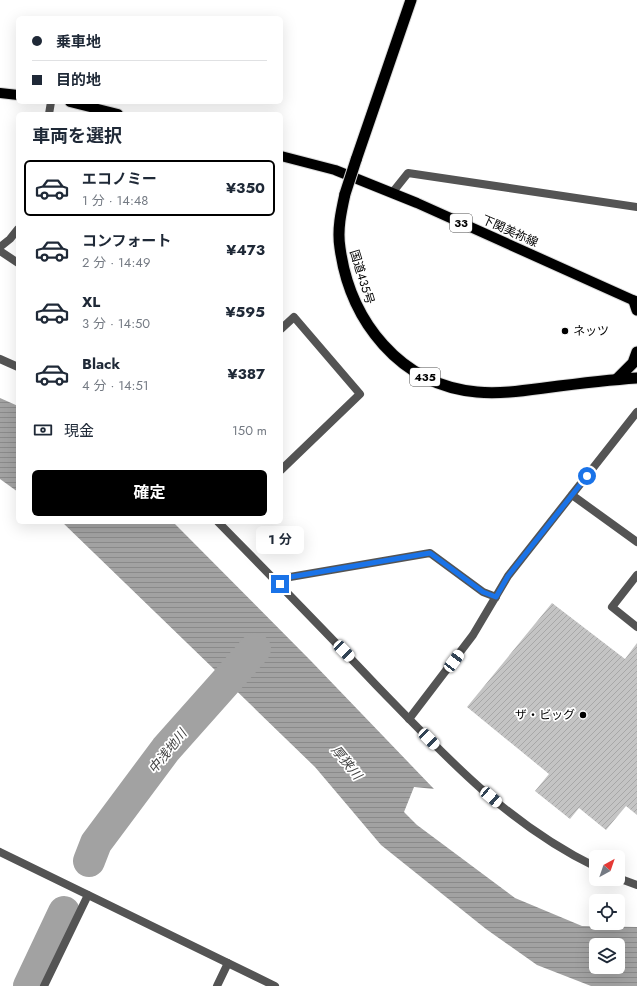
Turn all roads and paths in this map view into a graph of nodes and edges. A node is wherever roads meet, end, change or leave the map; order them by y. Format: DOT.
graph roads {
  1 [pos="411,0"];
  2 [pos="0,93"];
  3 [pos="16,95"];
  4 [pos="78,104"];
  5 [pos="110,112"];
  6 [pos="283,157"];
  7 [pos="392,193"];
  8 [pos="637,207"];
  9 [pos="16,232"];
  10 [pos="0,246"];
  11 [pos="0,251"];
  12 [pos="16,262"];
  13 [pos="636,305"];
  14 [pos="283,327"];
  15 [pos="637,352"];
  16 [pos="0,359"];
  17 [pos="16,366"];
  18 [pos="637,378"];
  19 [pos="618,379"];
  20 [pos="637,412"];
  21 [pos="283,468"];
  22 [pos="572,495"];
  23 [pos="220,524"];
  24 [pos="637,542"];
  25 [pos="637,575"];
  26 [pos="280,584"];
  27 [pos="496,597"];
  28 [pos="637,626"];
  29 [pos="409,719"];
  30 [pos="0,852"];
  31 [pos="589,864"];
  32 [pos="625,881"];
  33 [pos="637,885"];
  34 [pos="88,895"];
  35 [pos="228,963"];
  36 [pos="44,986"];
  37 [pos="217,986"];
  38 [pos="275,986"];
  1 -- 19 [label="highway, 国道435号 / 435, bridge"];
  2 -- 3 [label="main road"];
  4 -- 5 [label="main road"];
  6 -- 7 [label="main road, 下関美祢線 / 33"];
  7 -- 8 [label="street"];
  7 -- 13 [label="main road, 下関美祢線 / 33"];
  9 -- 10 [label="street"];
  11 -- 12 [label="street"];
  14 -- 21 [label="street"];
  15 -- 19 [label="highway"];
  16 -- 17 [label="street"];
  18 -- 19 [label="highway, 国道435号 / 435"];
  20 -- 22 [label="street"];
  22 -- 24 [label="street"];
  22 -- 27 [label="street"];
  23 -- 26 [label="street"];
  25 -- 28 [label="street"];
  26 -- 27 [label="street"];
  26 -- 29 [label="street"];
  27 -- 29 [label="street"];
  29 -- 31 [label="street"];
  30 -- 34 [label="street"];
  32 -- 33 [label="street"];
  34 -- 35 [label="street"];
  34 -- 36 [label="street"];
  35 -- 37 [label="street"];
  35 -- 38 [label="street"];
}
